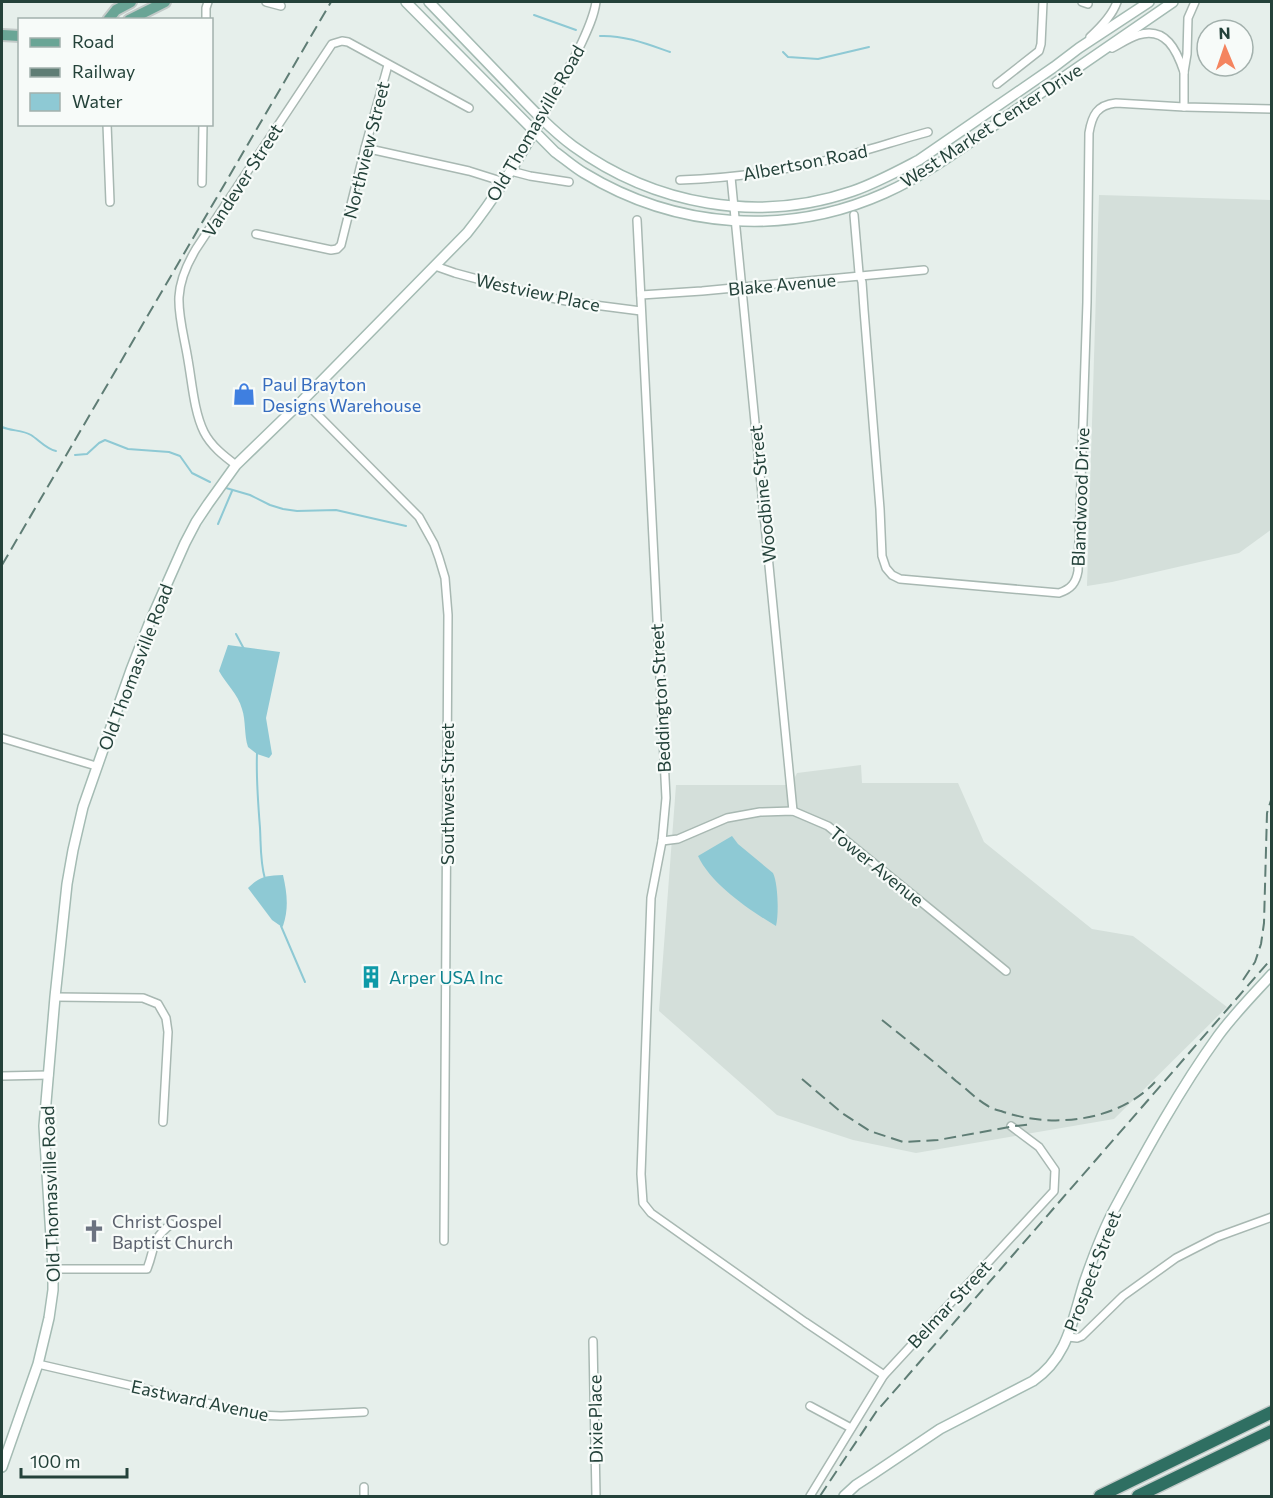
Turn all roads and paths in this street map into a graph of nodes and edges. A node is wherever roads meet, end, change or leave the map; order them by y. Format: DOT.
graph roads {
  1 [pos="131,2"];
  2 [pos="165,2"];
  3 [pos="208,2"];
  4 [pos="266,2"];
  5 [pos="406,2"];
  6 [pos="429,2"];
  7 [pos="596,2"];
  8 [pos="1043,2"];
  9 [pos="1117,2"];
  10 [pos="1149,2"];
  11 [pos="1173,2"];
  12 [pos="1195,2"];
  13 [pos="281,6"];
  14 [pos="110,18"];
  15 [pos="133,18"];
  16 [pos="206,18"];
  17 [pos="2,35"];
  18 [pos="18,36"];
  19 [pos="1079,48"];
  20 [pos="1089,59"];
  21 [pos="388,65"];
  22 [pos="1184,72"];
  23 [pos="997,84"];
  24 [pos="1184,107"];
  25 [pos="469,108"];
  26 [pos="1272,109"];
  27 [pos="542,118"];
  28 [pos="107,126"];
  29 [pos="202,126"];
  30 [pos="534,131"];
  31 [pos="928,132"];
  32 [pos="365,148"];
  33 [pos="511,171"];
  34 [pos="731,177"];
  35 [pos="680,180"];
  36 [pos="504,182"];
  37 [pos="569,182"];
  38 [pos="202,183"];
  39 [pos="110,202"];
  40 [pos="734,207"];
  41 [pos="854,215"];
  42 [pos="637,220"];
  43 [pos="736,221"];
  44 [pos="256,234"];
  45 [pos="435,266"];
  46 [pos="924,270"];
  47 [pos="860,277"];
  48 [pos="742,288"];
  49 [pos="641,295"];
  50 [pos="641,311"];
  51 [pos="303,400"];
  52 [pos="236,465"];
  53 [pos="3,739"];
  54 [pos="96,766"];
  55 [pos="793,811"];
  56 [pos="662,841"];
  57 [pos="1006,971"];
  58 [pos="1272,974"];
  59 [pos="55,997"];
  60 [pos="49,1075"];
  61 [pos="2,1076"];
  62 [pos="163,1122"];
  63 [pos="1011,1126"];
  64 [pos="1272,1217"];
  65 [pos="171,1224"];
  66 [pos="444,1241"];
  67 [pos="53,1269"];
  68 [pos="1068,1337"];
  69 [pos="593,1341"];
  70 [pos="38,1364"];
  71 [pos="884,1375"];
  72 [pos="810,1406"];
  73 [pos="364,1412"];
  74 [pos="1272,1412"];
  75 [pos="851,1428"];
  76 [pos="1272,1431"];
  77 [pos="2,1467"];
  78 [pos="364,1487"];
  79 [pos="364,1497"];
  80 [pos="597,1497"];
  81 [pos="810,1497"];
  82 [pos="844,1497"];
  83 [pos="1100,1497"];
  84 [pos="1138,1497"];
  1 -- 14 [label="main road"];
  2 -- 15 [label="main road"];
  3 -- 16 [label="street"];
  4 -- 13 [label="street"];
  5 -- 30 [label="street, West Market Center Drive"];
  6 -- 27 [label="street, West Market Center Drive"];
  7 -- 27 [label="street, Old Thomasville Road"];
  8 -- 23 [label="street"];
  9 -- 19 [label="street"];
  10 -- 19 [label="street, West Market Center Drive"];
  11 -- 20 [label="street, West Market Center Drive"];
  12 -- 22 [label="street"];
  17 -- 18 [label="main road"];
  19 -- 40 [label="street, West Market Center Drive"];
  20 -- 22 [label="street"];
  20 -- 43 [label="street, West Market Center Drive"];
  21 -- 25 [label="street, Vandever Street"];
  21 -- 32 [label="street, Northview Street"];
  21 -- 52 [label="street, Vandever Street"];
  22 -- 24 [label="street"];
  24 -- 26 [label="street, Blandwood Drive"];
  24 -- 47 [label="street, Blandwood Drive"];
  27 -- 30 [label="street, Old Thomasville Road"];
  27 -- 40 [label="street, West Market Center Drive"];
  28 -- 39 [label="street"];
  29 -- 38 [label="street"];
  30 -- 33 [label="street, Old Thomasville Road"];
  30 -- 43 [label="street, West Market Center Drive"];
  31 -- 34 [label="street, Albertson Road"];
  32 -- 36 [label="street"];
  32 -- 44 [label="street, Northview Street"];
  33 -- 36 [label="street, Old Thomasville Road"];
  33 -- 37 [label="street"];
  34 -- 35 [label="street, Albertson Road"];
  34 -- 40 [label="street, Woodbine Street"];
  36 -- 45 [label="street, Old Thomasville Road"];
  40 -- 43 [label="street, Woodbine Street"];
  41 -- 47 [label="street, Blandwood Drive"];
  42 -- 49 [label="street, Beddington Street"];
  43 -- 48 [label="street, Woodbine Street"];
  45 -- 50 [label="street, Westview Place"];
  45 -- 51 [label="street, Old Thomasville Road"];
  46 -- 47 [label="street, Blake Avenue"];
  47 -- 48 [label="street, Blake Avenue"];
  48 -- 49 [label="street, Blake Avenue"];
  48 -- 55 [label="street, Woodbine Street"];
  49 -- 50 [label="street, Beddington Street"];
  50 -- 56 [label="street, Beddington Street"];
  51 -- 52 [label="street, Old Thomasville Road"];
  51 -- 66 [label="street, Southwest Street"];
  52 -- 54 [label="street, Old Thomasville Road"];
  53 -- 54 [label="street"];
  54 -- 59 [label="street, Old Thomasville Road"];
  55 -- 56 [label="street, Tower Avenue"];
  55 -- 57 [label="street, Tower Avenue"];
  56 -- 71 [label="street, Beddington Street"];
  58 -- 68 [label="street, Prospect Street"];
  59 -- 60 [label="street, Old Thomasville Road"];
  59 -- 62 [label="street"];
  60 -- 61 [label="street"];
  60 -- 67 [label="street, Old Thomasville Road"];
  63 -- 71 [label="street, Belmar Street"];
  64 -- 68 [label="street"];
  65 -- 67 [label="street"];
  67 -- 70 [label="street, Old Thomasville Road"];
  68 -- 82 [label="street, Prospect Street"];
  69 -- 80 [label="street, Dixie Place"];
  70 -- 73 [label="street, Eastward Avenue"];
  70 -- 77 [label="street, Old Thomasville Road"];
  71 -- 75 [label="street, Belmar Street"];
  72 -- 75 [label="street"];
  74 -- 83 [label="highway"];
  75 -- 81 [label="street, Belmar Street"];
  76 -- 84 [label="highway"];
  78 -- 79 [label="street"];
}
